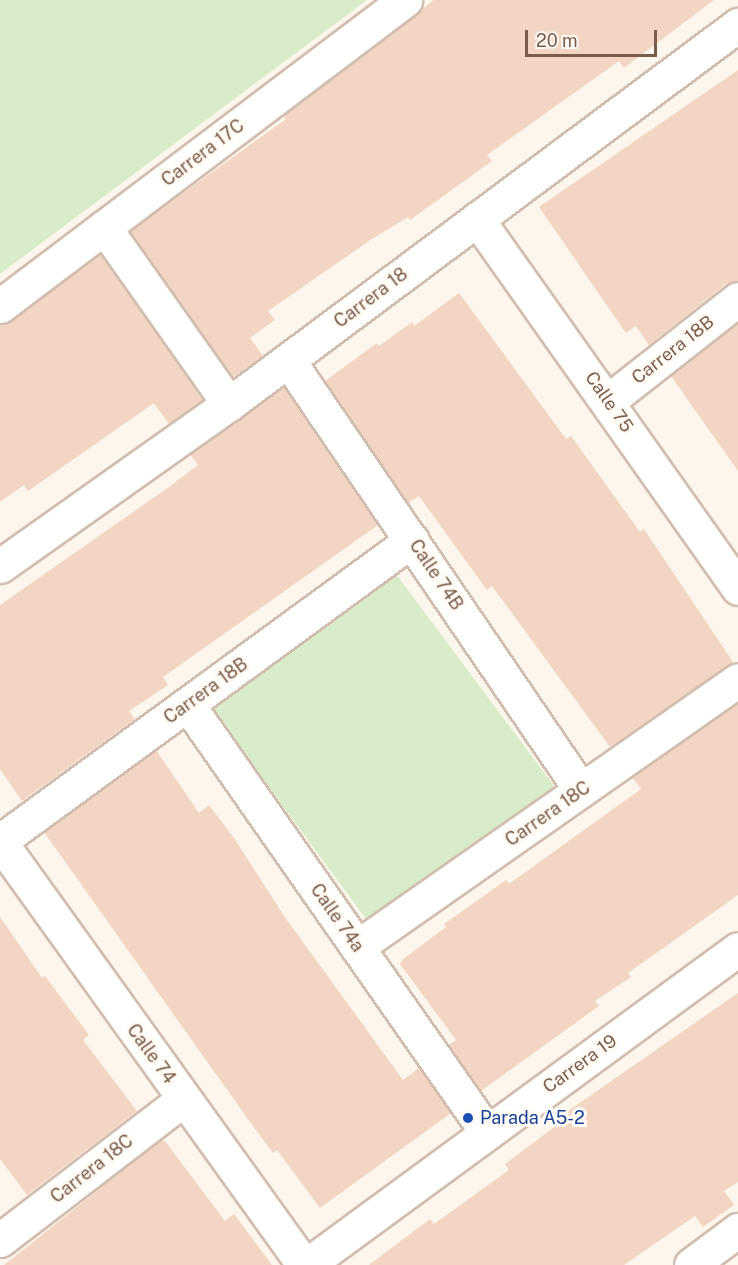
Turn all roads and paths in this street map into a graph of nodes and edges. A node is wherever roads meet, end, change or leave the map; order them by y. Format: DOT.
graph roads {
  1 [pos="405,0"];
  2 [pos="738,25"];
  3 [pos="477,219"];
  4 [pos="104,227"];
  5 [pos="738,300"];
  6 [pos="0,306"];
  7 [pos="288,360"];
  8 [pos="609,401"];
  9 [pos="229,404"];
  10 [pos="412,540"];
  11 [pos="0,566"];
  12 [pos="738,588"];
  13 [pos="738,681"];
  14 [pos="188,705"];
  15 [pos="581,790"];
  16 [pos="0,842"];
  17 [pos="357,947"];
  18 [pos="738,949"];
  19 [pos="183,1098"];
  20 [pos="486,1131"];
  21 [pos="4,1228"];
  22 [pos="738,1230"];
  23 [pos="305,1265"];
  24 [pos="691,1265"];
  1 -- 4 [label="street, Carrera 17C"];
  2 -- 3 [label="street, Carrera 18"];
  3 -- 7 [label="street, Carrera 18"];
  3 -- 8 [label="street, Calle 75"];
  4 -- 6 [label="street, Carrera 17C"];
  4 -- 9 [label="street"];
  5 -- 8 [label="street, Carrera 18B"];
  7 -- 9 [label="street, Carrera 18"];
  7 -- 10 [label="street, Calle 74B"];
  8 -- 12 [label="street, Calle 75"];
  9 -- 11 [label="street, Carrera 18"];
  10 -- 14 [label="street, Carrera 18B"];
  10 -- 15 [label="street, Calle 74B"];
  13 -- 15 [label="street, Carrera 18C"];
  14 -- 16 [label="street, Carrera 18B"];
  14 -- 17 [label="street, Calle 74a"];
  15 -- 17 [label="street, Carrera 18C"];
  16 -- 19 [label="street, Calle 74"];
  17 -- 20 [label="street, Calle 74a"];
  18 -- 20 [label="street, Carrera 19"];
  19 -- 21 [label="street, Carrera 18C"];
  19 -- 23 [label="street, Calle 74"];
  20 -- 23 [label="street, Carrera 19"];
  22 -- 24 [label="street"];
}
